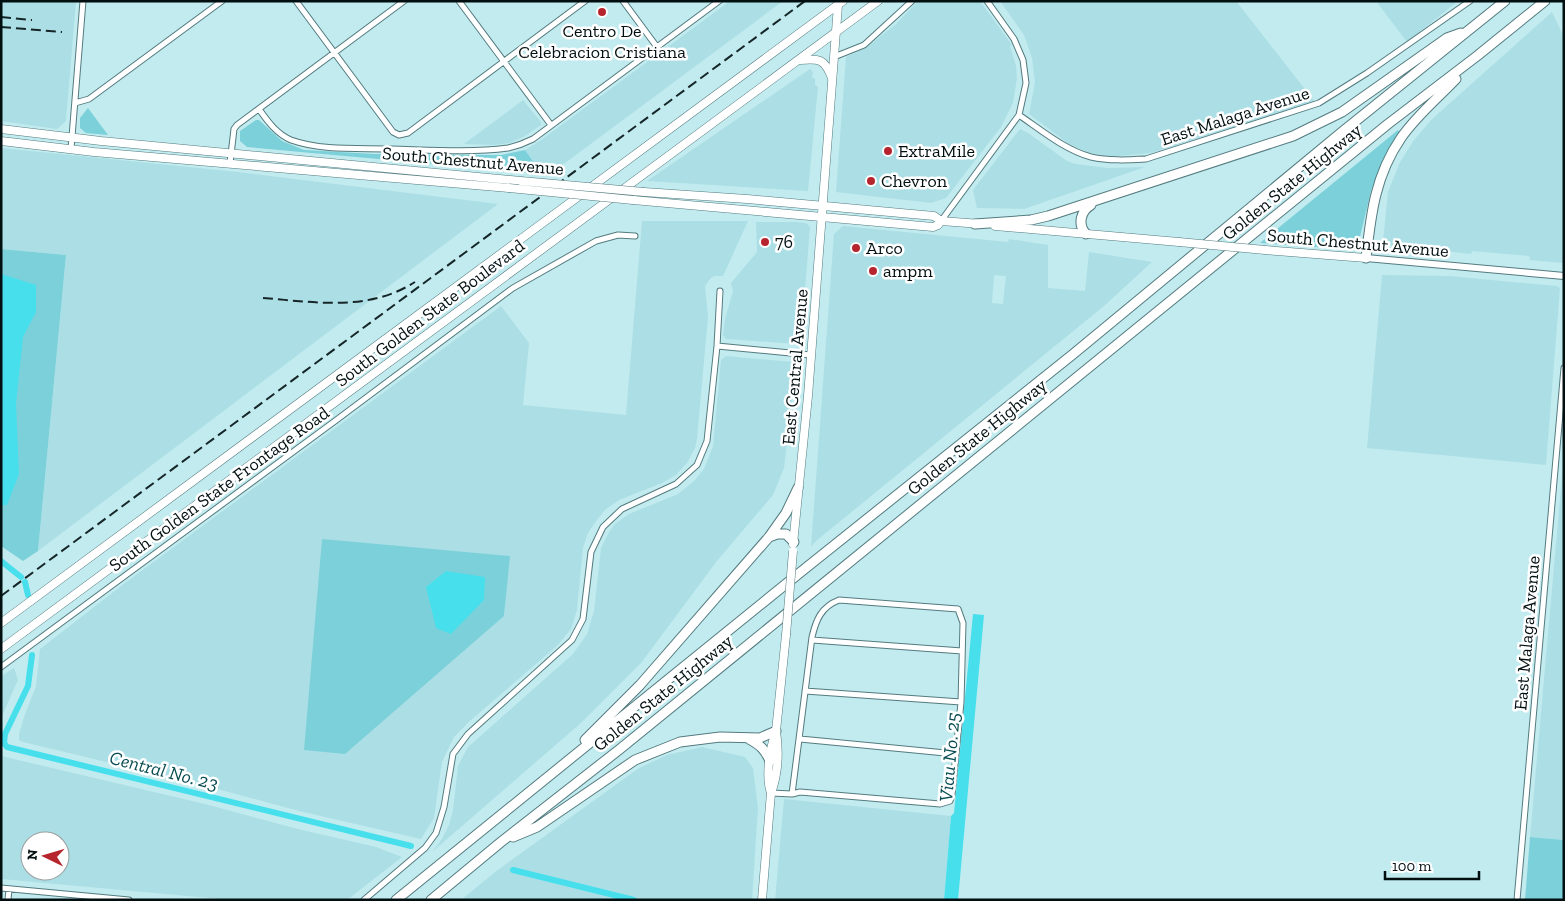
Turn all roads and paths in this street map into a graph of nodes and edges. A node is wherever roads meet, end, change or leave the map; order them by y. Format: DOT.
graph roads {
  1 [pos="83,1"];
  2 [pos="222,1"];
  3 [pos="296,1"];
  4 [pos="404,1"];
  5 [pos="459,1"];
  6 [pos="585,1"];
  7 [pos="622,1"];
  8 [pos="719,1"];
  9 [pos="878,1"];
  10 [pos="912,1"];
  11 [pos="987,1"];
  12 [pos="1470,1"];
  13 [pos="1506,1"];
  14 [pos="1545,1"];
  15 [pos="840,2"];
  16 [pos="1470,29"];
  17 [pos="836,31"];
  18 [pos="657,47"];
  19 [pos="334,52"];
  20 [pos="834,56"];
  21 [pos="1477,56"];
  22 [pos="798,60"];
  23 [pos="504,61"];
  24 [pos="832,78"];
  25 [pos="75,103"];
  26 [pos="259,109"];
  27 [pos="1019,115"];
  28 [pos="551,125"];
  29 [pos="1,129"];
  30 [pos="72,138"];
  31 [pos="1,140"];
  32 [pos="71,149"];
  33 [pos="231,153"];
  34 [pos="230,163"];
  35 [pos="1098,201"];
  36 [pos="822,206"];
  37 [pos="822,218"];
  38 [pos="941,221"];
  39 [pos="975,224"];
  40 [pos="1086,234"];
  41 [pos="634,236"];
  42 [pos="1366,258"];
  43 [pos="1564,276"];
  44 [pos="720,291"];
  45 [pos="717,346"];
  46 [pos="811,356"];
  47 [pos="1564,368"];
  48 [pos="798,488"];
  49 [pos="769,538"];
  50 [pos="793,546"];
  51 [pos="1,623"];
  52 [pos="812,640"];
  53 [pos="1,650"];
  54 [pos="962,651"];
  55 [pos="1,667"];
  56 [pos="805,691"];
  57 [pos="961,702"];
  58 [pos="776,731"];
  59 [pos="749,739"];
  60 [pos="800,739"];
  61 [pos="956,754"];
  62 [pos="770,761"];
  63 [pos="552,773"];
  64 [pos="771,792"];
  65 [pos="792,794"];
  66 [pos="501,842"];
  67 [pos="1,888"];
  68 [pos="9,889"];
  69 [pos="8,900"];
  70 [pos="129,900"];
  71 [pos="364,900"];
  72 [pos="396,900"];
  73 [pos="431,900"];
  74 [pos="762,900"];
  75 [pos="1517,900"];
  1 -- 25 [label="street"];
  2 -- 25 [label="street"];
  3 -- 19 [label="street"];
  4 -- 19 [label="street"];
  5 -- 23 [label="street"];
  6 -- 23 [label="street"];
  7 -- 18 [label="street"];
  8 -- 18 [label="street"];
  9 -- 17 [label="main road, South Golden State Boulevard"];
  10 -- 20 [label="street"];
  11 -- 27 [label="street"];
  12 -- 27 [label="street, East Malaga Avenue"];
  13 -- 16 [label="highway, Golden State Highway"];
  14 -- 21 [label="highway, Golden State Highway"];
  15 -- 17 [label="main road, East Central Avenue"];
  15 -- 51 [label="main road, South Golden State Boulevard"];
  16 -- 35 [label="highway"];
  16 -- 63 [label="highway, Golden State Highway"];
  17 -- 20 [label="main road, East Central Avenue"];
  17 -- 22 [label="main road, South Golden State Boulevard"];
  18 -- 28 [label="street"];
  19 -- 23 [label="street"];
  19 -- 26 [label="street"];
  20 -- 24 [label="main road, East Central Avenue"];
  21 -- 42 [label="highway"];
  21 -- 66 [label="highway, Golden State Highway"];
  22 -- 24 [label="main road"];
  22 -- 53 [label="main road, South Golden State Boulevard"];
  23 -- 28 [label="street"];
  24 -- 36 [label="main road, East Central Avenue"];
  25 -- 30 [label="street"];
  26 -- 28 [label="street"];
  26 -- 33 [label="street"];
  27 -- 38 [label="street"];
  29 -- 30 [label="main road, South Chestnut Avenue"];
  30 -- 32 [label="street"];
  30 -- 33 [label="main road, South Chestnut Avenue"];
  31 -- 32 [label="main road, South Chestnut Avenue"];
  32 -- 34 [label="main road, South Chestnut Avenue"];
  33 -- 34 [label="street"];
  33 -- 36 [label="main road, South Chestnut Avenue, bridge"];
  34 -- 37 [label="main road, South Chestnut Avenue, bridge"];
  35 -- 39 [label="highway"];
  35 -- 40 [label="highway"];
  36 -- 37 [label="main road, East Central Avenue"];
  36 -- 38 [label="main road, South Chestnut Avenue"];
  37 -- 38 [label="main road, South Chestnut Avenue"];
  37 -- 46 [label="main road, East Central Avenue"];
  38 -- 39 [label="main road, South Chestnut Avenue"];
  39 -- 40 [label="main road, South Chestnut Avenue"];
  40 -- 42 [label="main road, South Chestnut Avenue, bridge"];
  41 -- 55 [label="street, South Golden State Frontage Road"];
  42 -- 43 [label="street, South Chestnut Avenue"];
  44 -- 45 [label="street"];
  45 -- 46 [label="street"];
  45 -- 71 [label="street"];
  46 -- 48 [label="main road, East Central Avenue"];
  47 -- 75 [label="street, East Malaga Avenue"];
  48 -- 49 [label="highway"];
  48 -- 50 [label="main road, East Central Avenue"];
  49 -- 50 [label="highway"];
  49 -- 63 [label="highway"];
  50 -- 58 [label="main road, East Central Avenue, bridge"];
  52 -- 54 [label="street"];
  52 -- 54 [label="street"];
  52 -- 56 [label="street"];
  54 -- 57 [label="street"];
  56 -- 57 [label="street"];
  56 -- 60 [label="street"];
  57 -- 61 [label="street"];
  58 -- 59 [label="highway"];
  58 -- 62 [label="main road, East Central Avenue"];
  58 -- 64 [label="main road, East Central Avenue"];
  59 -- 62 [label="highway"];
  59 -- 66 [label="highway"];
  60 -- 61 [label="street"];
  60 -- 65 [label="street"];
  61 -- 65 [label="street"];
  62 -- 64 [label="main road, East Central Avenue"];
  63 -- 72 [label="highway, Golden State Highway"];
  64 -- 65 [label="street"];
  64 -- 74 [label="main road, East Central Avenue"];
  66 -- 73 [label="highway, Golden State Highway"];
  67 -- 68 [label="street"];
  68 -- 69 [label="street"];
  68 -- 70 [label="street"];
}
